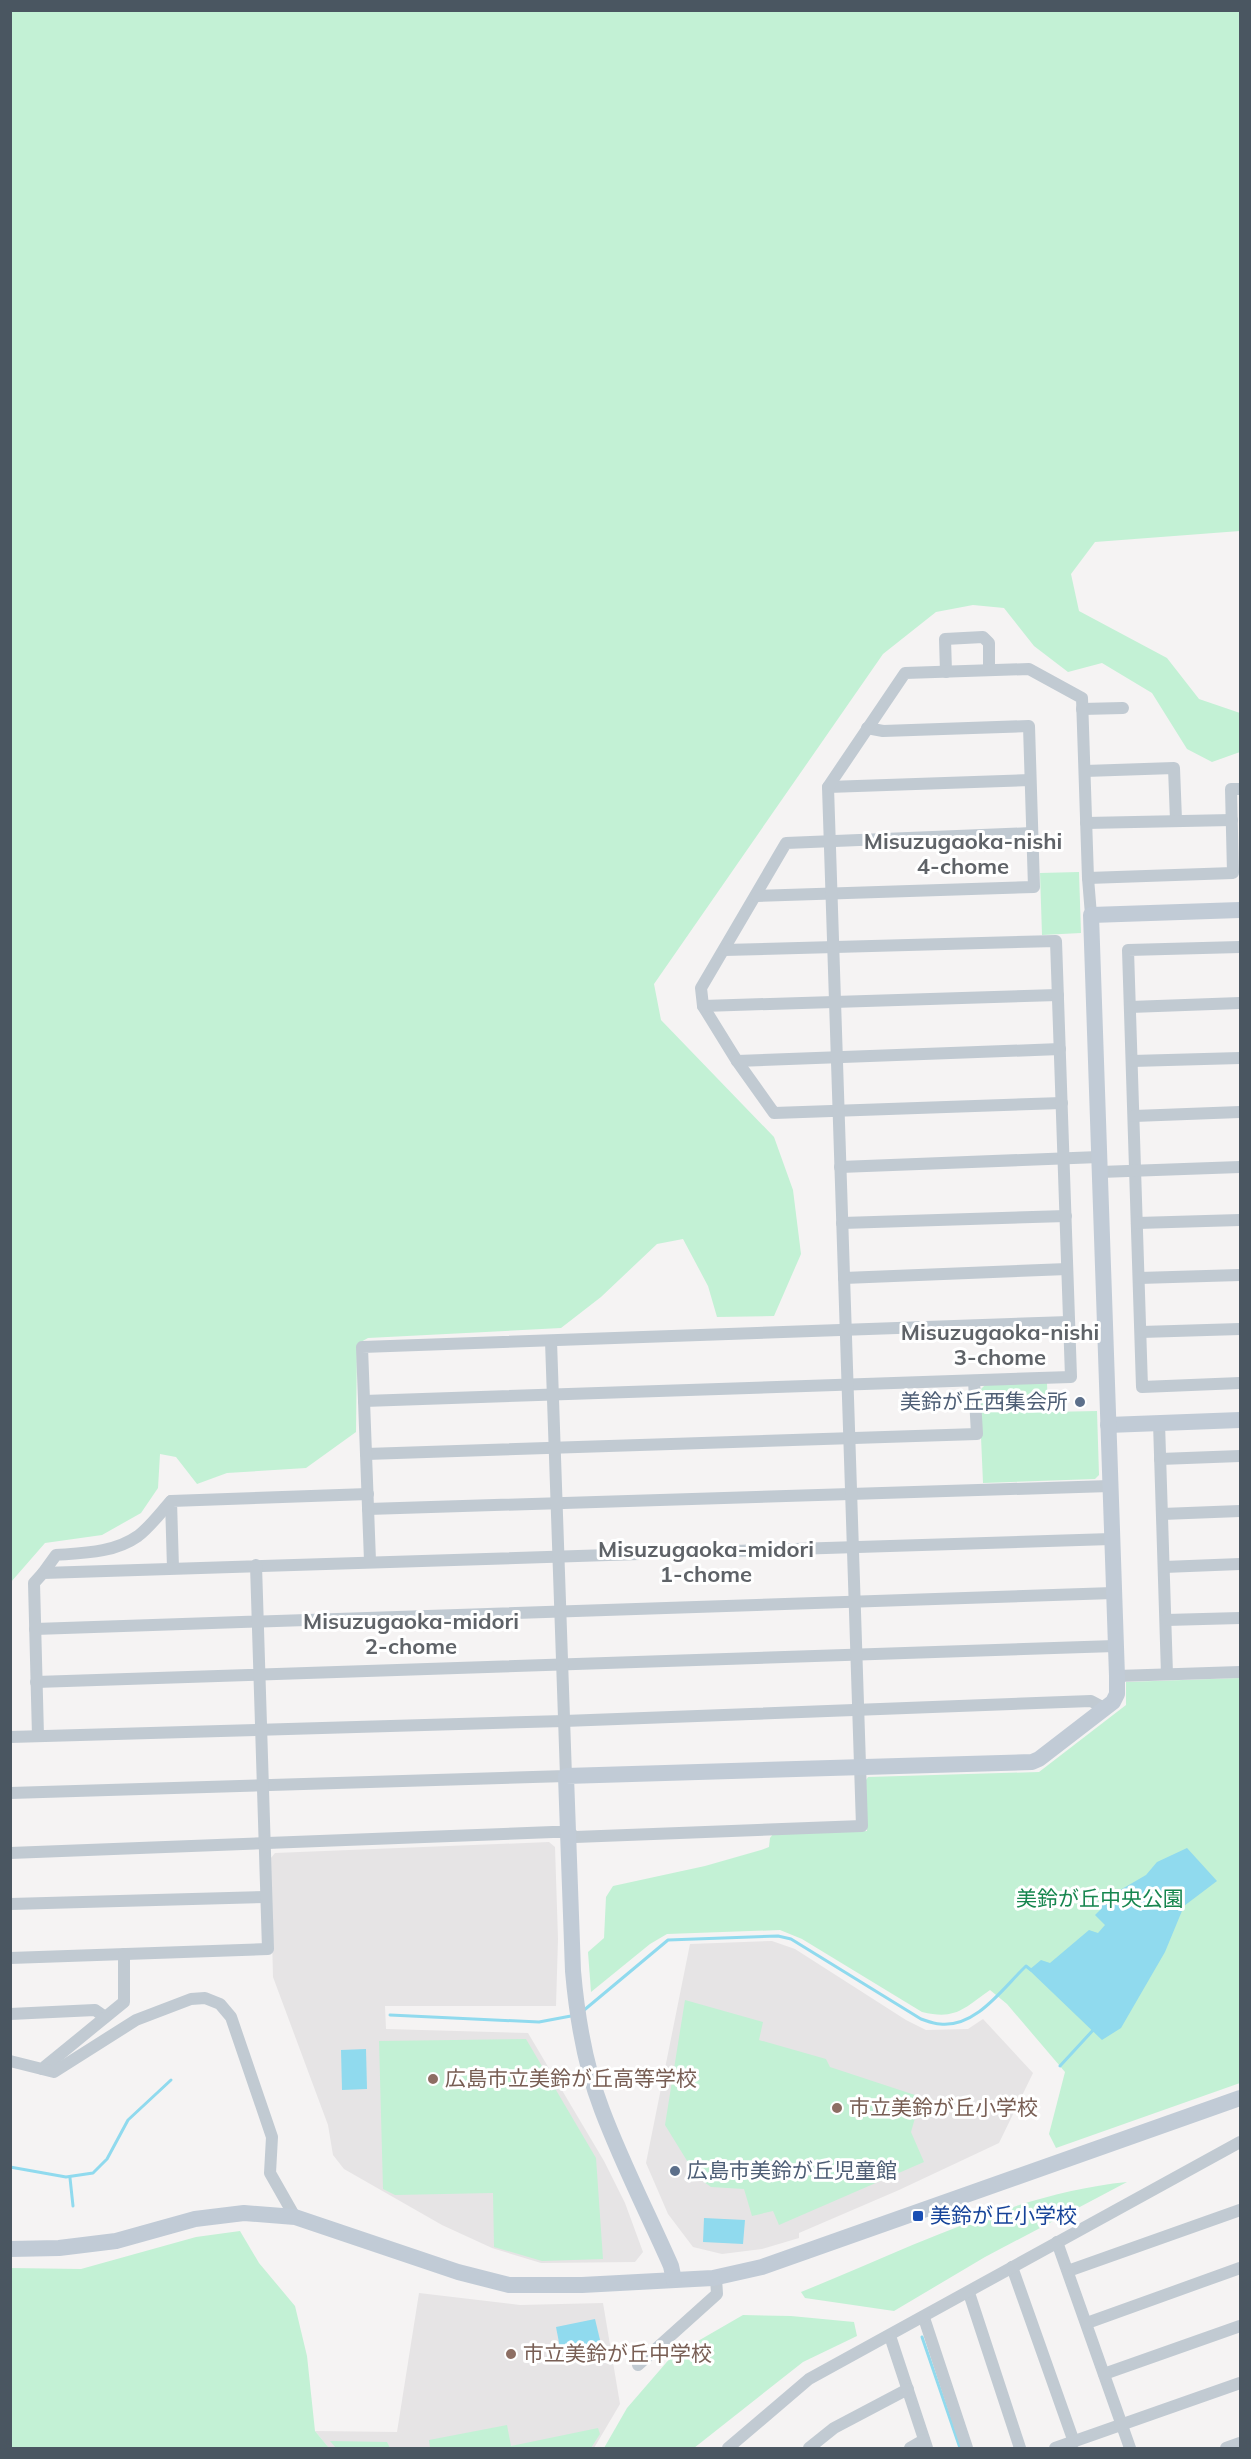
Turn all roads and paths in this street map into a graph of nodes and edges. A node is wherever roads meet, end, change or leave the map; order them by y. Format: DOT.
graph roads {
  1 [pos="989,670"];
  2 [pos="946,672"];
  3 [pos="1123,708"];
  4 [pos="1082,710"];
  5 [pos="867,728"];
  6 [pos="1084,771"];
  7 [pos="1030,780"];
  8 [pos="828,787"];
  9 [pos="1240,789"];
  10 [pos="1176,820"];
  11 [pos="1232,820"];
  12 [pos="1086,824"];
  13 [pos="1032,833"];
  14 [pos="829,841"];
  15 [pos="1088,878"];
  16 [pos="831,894"];
  17 [pos="757,896"];
  18 [pos="1240,910"];
  19 [pos="1091,915"];
  20 [pos="1240,947"];
  21 [pos="832,948"];
  22 [pos="724,950"];
  23 [pos="1058,995"];
  24 [pos="834,1002"];
  25 [pos="1240,1003"];
  26 [pos="703,1006"];
  27 [pos="1130,1007"];
  28 [pos="1060,1049"];
  29 [pos="836,1056"];
  30 [pos="1240,1058"];
  31 [pos="737,1061"];
  32 [pos="1132,1062"];
  33 [pos="1062,1103"];
  34 [pos="838,1110"];
  35 [pos="1240,1112"];
  36 [pos="1134,1116"];
  37 [pos="1064,1158"];
  38 [pos="1099,1164"];
  39 [pos="840,1167"];
  40 [pos="1240,1167"];
  41 [pos="1135,1170"];
  42 [pos="1066,1216"];
  43 [pos="1240,1220"];
  44 [pos="842,1223"];
  45 [pos="1137,1224"];
  46 [pos="1067,1269"];
  47 [pos="1240,1275"];
  48 [pos="844,1278"];
  49 [pos="1139,1278"];
  50 [pos="1069,1322"];
  51 [pos="1240,1329"];
  52 [pos="846,1331"];
  53 [pos="1141,1332"];
  54 [pos="551,1341"];
  55 [pos="975,1381"];
  56 [pos="1240,1383"];
  57 [pos="847,1385"];
  58 [pos="553,1394"];
  59 [pos="364,1401"];
  60 [pos="1240,1420"];
  61 [pos="1159,1423"];
  62 [pos="1108,1425"];
  63 [pos="849,1439"];
  64 [pos="555,1448"];
  65 [pos="366,1454"];
  66 [pos="1240,1456"];
  67 [pos="1160,1459"];
  68 [pos="1110,1486"];
  69 [pos="368,1494"];
  70 [pos="850,1495"];
  71 [pos="171,1501"];
  72 [pos="558,1503"];
  73 [pos="368,1509"];
  74 [pos="1240,1511"];
  75 [pos="1162,1514"];
  76 [pos="1111,1539"];
  77 [pos="852,1547"];
  78 [pos="559,1556"];
  79 [pos="370,1561"];
  80 [pos="256,1564"];
  81 [pos="1240,1564"];
  82 [pos="1164,1567"];
  83 [pos="173,1568"];
  84 [pos="43,1573"];
  85 [pos="1113,1593"];
  86 [pos="854,1601"];
  87 [pos="561,1611"];
  88 [pos="1240,1618"];
  89 [pos="258,1620"];
  90 [pos="1166,1620"];
  91 [pos="35,1629"];
  92 [pos="1115,1646"];
  93 [pos="856,1655"];
  94 [pos="562,1666"];
  95 [pos="1240,1672"];
  96 [pos="260,1674"];
  97 [pos="1167,1674"];
  98 [pos="1117,1676"];
  99 [pos="36,1682"];
  100 [pos="858,1709"];
  101 [pos="1106,1709"];
  102 [pos="564,1721"];
  103 [pos="262,1729"];
  104 [pos="38,1736"];
  105 [pos="10,1737"];
  106 [pos="861,1768"];
  107 [pos="566,1776"];
  108 [pos="264,1784"];
  109 [pos="10,1793"];
  110 [pos="568,1832"];
  111 [pos="265,1844"];
  112 [pos="10,1853"];
  113 [pos="266,1897"];
  114 [pos="10,1904"];
  115 [pos="124,1954"];
  116 [pos="10,1958"];
  117 [pos="10,2014"];
  118 [pos="105,2017"];
  119 [pos="10,2061"];
  120 [pos="42,2069"];
  121 [pos="1240,2098"];
  122 [pos="1240,2142"];
  123 [pos="1240,2210"];
  124 [pos="296,2217"];
  125 [pos="1058,2242"];
  126 [pos="10,2249"];
  127 [pos="1012,2267"];
  128 [pos="1240,2268"];
  129 [pos="1068,2271"];
  130 [pos="716,2278"];
  131 [pos="674,2280"];
  132 [pos="969,2293"];
  133 [pos="924,2318"];
  134 [pos="1087,2323"];
  135 [pos="1240,2326"];
  136 [pos="890,2336"];
  137 [pos="638,2365"];
  138 [pos="1104,2374"];
  139 [pos="1240,2383"];
  140 [pos="908,2389"];
  141 [pos="1122,2426"];
  142 [pos="1074,2442"];
  143 [pos="1240,2443"];
  144 [pos="926,2444"];
  145 [pos="728,2448"];
  146 [pos="809,2448"];
  147 [pos="910,2448"];
  148 [pos="967,2448"];
  149 [pos="1020,2448"];
  150 [pos="1054,2448"];
  151 [pos="1130,2448"];
  152 [pos="1226,2448"];
  1 -- 2 [label="street"];
  1 -- 2 [label="street"];
  1 -- 4 [label="street"];
  2 -- 5 [label="street"];
  3 -- 4 [label="street"];
  4 -- 6 [label="street"];
  5 -- 7 [label="street"];
  5 -- 8 [label="street"];
  6 -- 10 [label="street"];
  6 -- 12 [label="street"];
  7 -- 8 [label="street"];
  7 -- 13 [label="street"];
  8 -- 14 [label="street"];
  9 -- 11 [label="street"];
  10 -- 11 [label="street"];
  10 -- 12 [label="street"];
  11 -- 15 [label="street"];
  12 -- 15 [label="street"];
  13 -- 14 [label="street"];
  13 -- 16 [label="street"];
  14 -- 16 [label="street"];
  14 -- 17 [label="street"];
  15 -- 19 [label="street"];
  16 -- 17 [label="street"];
  16 -- 21 [label="street"];
  17 -- 22 [label="street"];
  18 -- 19 [label="street"];
  19 -- 38 [label="street"];
  20 -- 27 [label="street"];
  21 -- 22 [label="street"];
  21 -- 23 [label="street"];
  21 -- 24 [label="street"];
  22 -- 26 [label="street"];
  23 -- 24 [label="street"];
  23 -- 28 [label="street"];
  24 -- 26 [label="street"];
  24 -- 29 [label="street"];
  25 -- 27 [label="street"];
  26 -- 31 [label="street"];
  27 -- 32 [label="street"];
  28 -- 29 [label="street"];
  28 -- 33 [label="street"];
  29 -- 31 [label="street"];
  29 -- 34 [label="street"];
  30 -- 32 [label="street"];
  31 -- 34 [label="street"];
  32 -- 36 [label="street"];
  33 -- 34 [label="street"];
  33 -- 37 [label="street"];
  34 -- 39 [label="street"];
  35 -- 36 [label="street"];
  36 -- 41 [label="street"];
  37 -- 38 [label="street"];
  37 -- 39 [label="street"];
  37 -- 42 [label="street"];
  38 -- 41 [label="street"];
  38 -- 62 [label="street"];
  39 -- 44 [label="street"];
  40 -- 41 [label="street"];
  41 -- 45 [label="street"];
  42 -- 44 [label="street"];
  42 -- 46 [label="street"];
  43 -- 45 [label="street"];
  44 -- 48 [label="street"];
  45 -- 49 [label="street"];
  46 -- 48 [label="street"];
  46 -- 50 [label="street"];
  47 -- 49 [label="street"];
  48 -- 52 [label="street"];
  49 -- 53 [label="street"];
  50 -- 52 [label="street"];
  50 -- 55 [label="street"];
  51 -- 53 [label="street"];
  52 -- 54 [label="street"];
  52 -- 57 [label="street"];
  53 -- 56 [label="street"];
  54 -- 58 [label="street"];
  54 -- 59 [label="street"];
  55 -- 57 [label="street"];
  55 -- 63 [label="street"];
  57 -- 58 [label="street"];
  57 -- 63 [label="street"];
  58 -- 59 [label="street"];
  58 -- 64 [label="street"];
  59 -- 65 [label="street"];
  60 -- 61 [label="street"];
  61 -- 62 [label="street"];
  61 -- 67 [label="street"];
  62 -- 68 [label="street"];
  63 -- 64 [label="street"];
  63 -- 70 [label="street"];
  64 -- 65 [label="street"];
  64 -- 72 [label="street"];
  65 -- 69 [label="street"];
  66 -- 67 [label="street"];
  67 -- 75 [label="street"];
  68 -- 70 [label="street"];
  68 -- 76 [label="street"];
  69 -- 71 [label="street"];
  69 -- 73 [label="street"];
  70 -- 72 [label="street"];
  70 -- 77 [label="street"];
  71 -- 83 [label="street"];
  71 -- 84 [label="street"];
  72 -- 73 [label="street"];
  72 -- 78 [label="street"];
  73 -- 79 [label="street"];
  74 -- 75 [label="street"];
  75 -- 82 [label="street"];
  76 -- 77 [label="street"];
  76 -- 85 [label="street"];
  77 -- 78 [label="street"];
  77 -- 86 [label="street"];
  78 -- 79 [label="street"];
  78 -- 87 [label="street"];
  79 -- 80 [label="street"];
  80 -- 83 [label="street"];
  80 -- 89 [label="street"];
  81 -- 82 [label="street"];
  82 -- 90 [label="street"];
  83 -- 84 [label="street"];
  84 -- 91 [label="street"];
  85 -- 86 [label="street"];
  85 -- 92 [label="street"];
  86 -- 87 [label="street"];
  86 -- 93 [label="street"];
  87 -- 89 [label="street"];
  87 -- 94 [label="street"];
  88 -- 90 [label="street"];
  89 -- 91 [label="street"];
  89 -- 96 [label="street"];
  90 -- 97 [label="street"];
  91 -- 99 [label="street"];
  92 -- 93 [label="street"];
  92 -- 98 [label="street"];
  93 -- 94 [label="street"];
  93 -- 100 [label="street"];
  94 -- 96 [label="street"];
  94 -- 102 [label="street"];
  95 -- 97 [label="street"];
  96 -- 99 [label="street"];
  96 -- 103 [label="street"];
  97 -- 98 [label="street"];
  98 -- 101 [label="street"];
  99 -- 104 [label="street"];
  100 -- 101 [label="street"];
  100 -- 102 [label="street"];
  100 -- 106 [label="street"];
  101 -- 106 [label="street"];
  102 -- 103 [label="street"];
  102 -- 107 [label="street"];
  103 -- 104 [label="street"];
  103 -- 108 [label="street"];
  104 -- 105 [label="street"];
  106 -- 107 [label="street"];
  106 -- 110 [label="street"];
  107 -- 108 [label="street"];
  107 -- 110 [label="street"];
  108 -- 109 [label="street"];
  108 -- 111 [label="street"];
  110 -- 111 [label="street"];
  110 -- 131 [label="street"];
  111 -- 112 [label="street"];
  111 -- 113 [label="street"];
  113 -- 114 [label="street"];
  113 -- 115 [label="street"];
  115 -- 116 [label="street"];
  115 -- 118 [label="street"];
  117 -- 118 [label="street"];
  118 -- 120 [label="street"];
  119 -- 120 [label="street"];
  120 -- 124 [label="street"];
  121 -- 130 [label="street"];
  122 -- 125 [label="street"];
  123 -- 129 [label="street"];
  124 -- 126 [label="street"];
  124 -- 131 [label="street"];
  125 -- 127 [label="street"];
  125 -- 129 [label="street"];
  127 -- 132 [label="street"];
  127 -- 142 [label="street"];
  128 -- 134 [label="street"];
  129 -- 134 [label="street"];
  130 -- 131 [label="street"];
  130 -- 137 [label="street"];
  132 -- 133 [label="street"];
  132 -- 149 [label="street"];
  133 -- 136 [label="street"];
  133 -- 148 [label="street"];
  134 -- 138 [label="street"];
  135 -- 138 [label="street"];
  136 -- 140 [label="street"];
  136 -- 145 [label="street"];
  138 -- 141 [label="street"];
  139 -- 141 [label="street"];
  140 -- 144 [label="street"];
  140 -- 146 [label="street"];
  141 -- 142 [label="street"];
  141 -- 151 [label="street"];
  142 -- 150 [label="street"];
  143 -- 152 [label="street"];
  144 -- 147 [label="street"];
}
